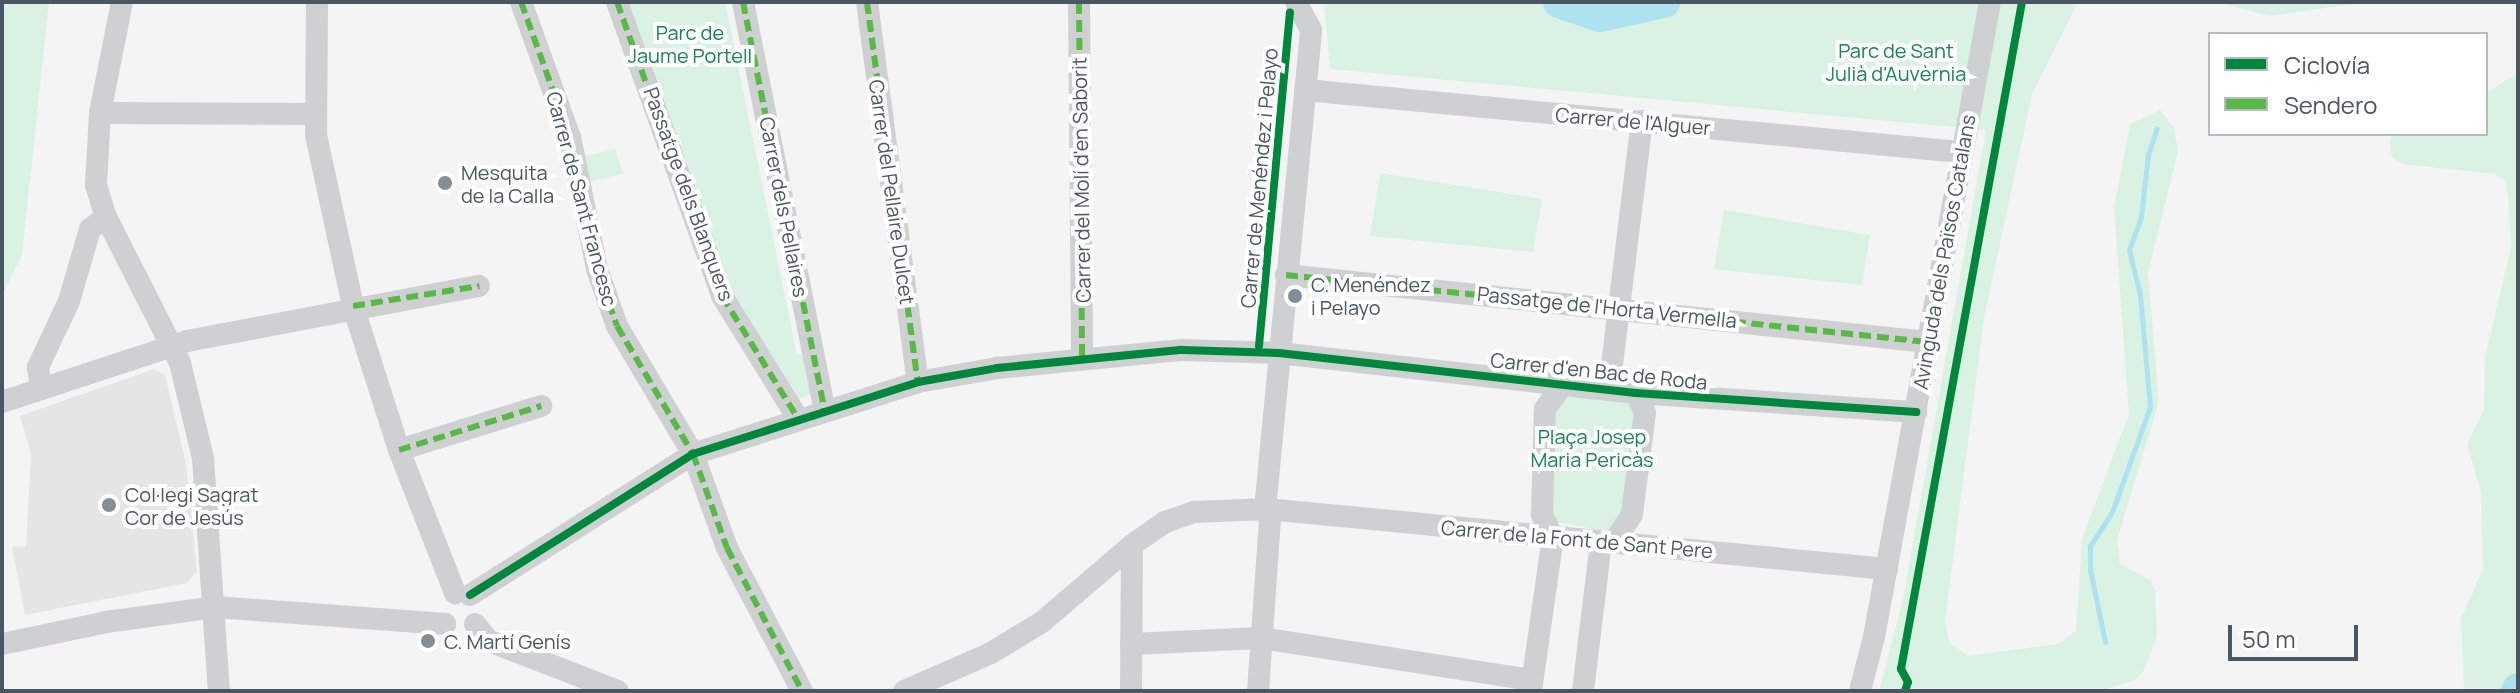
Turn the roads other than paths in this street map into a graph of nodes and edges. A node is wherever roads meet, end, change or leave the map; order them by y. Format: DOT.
graph roads {
  1 [pos="122,2"];
  2 [pos="317,2"];
  3 [pos="521,2"];
  4 [pos="617,2"];
  5 [pos="743,2"];
  6 [pos="867,2"];
  7 [pos="1079,2"];
  8 [pos="1296,2"];
  9 [pos="1990,2"];
  10 [pos="1305,90"];
  11 [pos="100,113"];
  12 [pos="314,114"];
  13 [pos="1642,121"];
  14 [pos="1960,152"];
  15 [pos="106,217"];
  16 [pos="1286,275"];
  17 [pos="479,286"];
  18 [pos="353,306"];
  19 [pos="1619,307"];
  20 [pos="1928,342"];
  21 [pos="172,347"];
  22 [pos="1279,353"];
  23 [pos="1082,357"];
  24 [pos="918,382"];
  25 [pos="1563,384"];
  26 [pos="41,389"];
  27 [pos="1609,389"];
  28 [pos="1636,393"];
  29 [pos="2,402"];
  30 [pos="541,406"];
  31 [pos="825,411"];
  32 [pos="1916,412"];
  33 [pos="799,420"];
  34 [pos="399,450"];
  35 [pos="693,454"];
  36 [pos="1268,509"];
  37 [pos="1553,537"];
  38 [pos="1608,542"];
  39 [pos="1132,545"];
  40 [pos="1887,569"];
  41 [pos="463,594"];
  42 [pos="215,607"];
  43 [pos="445,624"];
  44 [pos="475,624"];
  45 [pos="1261,638"];
  46 [pos="2,644"];
  47 [pos="1131,644"];
  48 [pos="1532,685"];
  49 [pos="1860,690"];
  50 [pos="219,691"];
  51 [pos="618,691"];
  52 [pos="802,691"];
  53 [pos="904,691"];
  54 [pos="1131,691"];
  55 [pos="1258,691"];
  56 [pos="1583,691"];
  1 -- 11 [label="street"];
  2 -- 12 [label="street"];
  3 -- 35 [label="street, Carrer de Sant Francesc"];
  4 -- 33 [label="street, Passatge dels Blanquers"];
  5 -- 31 [label="street, Carrer dels Pellaires"];
  6 -- 24 [label="street, Carrer del Pellaire Dulcet"];
  7 -- 23 [label="street, Carrer del Molí d'en Saborit"];
  8 -- 10 [label="street, Carrer de Menéndez i Pelayo"];
  9 -- 14 [label="street, Avinguda dels Països Catalans"];
  10 -- 13 [label="street, Carrer de l'Alguer"];
  10 -- 16 [label="street, Carrer de Menéndez i Pelayo"];
  11 -- 12 [label="street"];
  11 -- 15 [label="street"];
  12 -- 18 [label="street"];
  13 -- 14 [label="street, Carrer de l'Alguer"];
  13 -- 19 [label="street"];
  14 -- 20 [label="street, Avinguda dels Països Catalans"];
  15 -- 21 [label="street"];
  15 -- 26 [label="street"];
  16 -- 19 [label="street, Passatge de l'Horta Vermella"];
  16 -- 22 [label="street, Carrer de Menéndez i Pelayo"];
  17 -- 18 [label="street"];
  18 -- 21 [label="street"];
  18 -- 34 [label="street"];
  19 -- 20 [label="street, Passatge de l'Horta Vermella"];
  19 -- 27 [label="street"];
  20 -- 32 [label="street, Avinguda dels Països Catalans"];
  21 -- 26 [label="street"];
  21 -- 42 [label="street"];
  22 -- 23 [label="street, Carrer d'en Bac de Roda"];
  22 -- 25 [label="street, Carrer d'en Bac de Roda"];
  22 -- 36 [label="street, Carrer de Menéndez i Pelayo"];
  23 -- 24 [label="street, Carrer d'en Bac de Roda"];
  24 -- 31 [label="street, Carrer d'en Bac de Roda"];
  25 -- 27 [label="street, Carrer d'en Bac de Roda"];
  25 -- 37 [label="street"];
  26 -- 29 [label="street"];
  27 -- 28 [label="street, Carrer d'en Bac de Roda"];
  28 -- 32 [label="street, Carrer d'en Bac de Roda"];
  28 -- 38 [label="street"];
  30 -- 34 [label="street"];
  31 -- 33 [label="street, Carrer d'en Bac de Roda"];
  32 -- 40 [label="street, Avinguda dels Països Catalans"];
  33 -- 35 [label="street, Carrer d'en Bac de Roda"];
  34 -- 41 [label="street"];
  35 -- 41 [label="street, Carrer d'en Bac de Roda"];
  35 -- 52 [label="street, Carrer de Sant Francesc"];
  36 -- 37 [label="street, Carrer de la Font de Sant Pere"];
  36 -- 39 [label="street, Carrer de la Font de Sant Pere"];
  36 -- 45 [label="street, Carrer de Menéndez i Pelayo"];
  37 -- 38 [label="street, Carrer de la Font de Sant Pere"];
  37 -- 48 [label="street"];
  38 -- 40 [label="street, Carrer de la Font de Sant Pere"];
  38 -- 56 [label="street"];
  39 -- 47 [label="street"];
  39 -- 53 [label="street, Carrer de la Font de Sant Pere"];
  40 -- 49 [label="street, Avinguda dels Països Catalans"];
  41 -- 43 [label="street"];
  41 -- 44 [label="street"];
  42 -- 43 [label="street"];
  42 -- 46 [label="street"];
  42 -- 50 [label="street"];
  43 -- 44 [label="street"];
  44 -- 51 [label="street"];
  45 -- 47 [label="street"];
  45 -- 48 [label="street"];
  45 -- 55 [label="street, Carrer de Menéndez i Pelayo"];
  47 -- 54 [label="street"];
}
